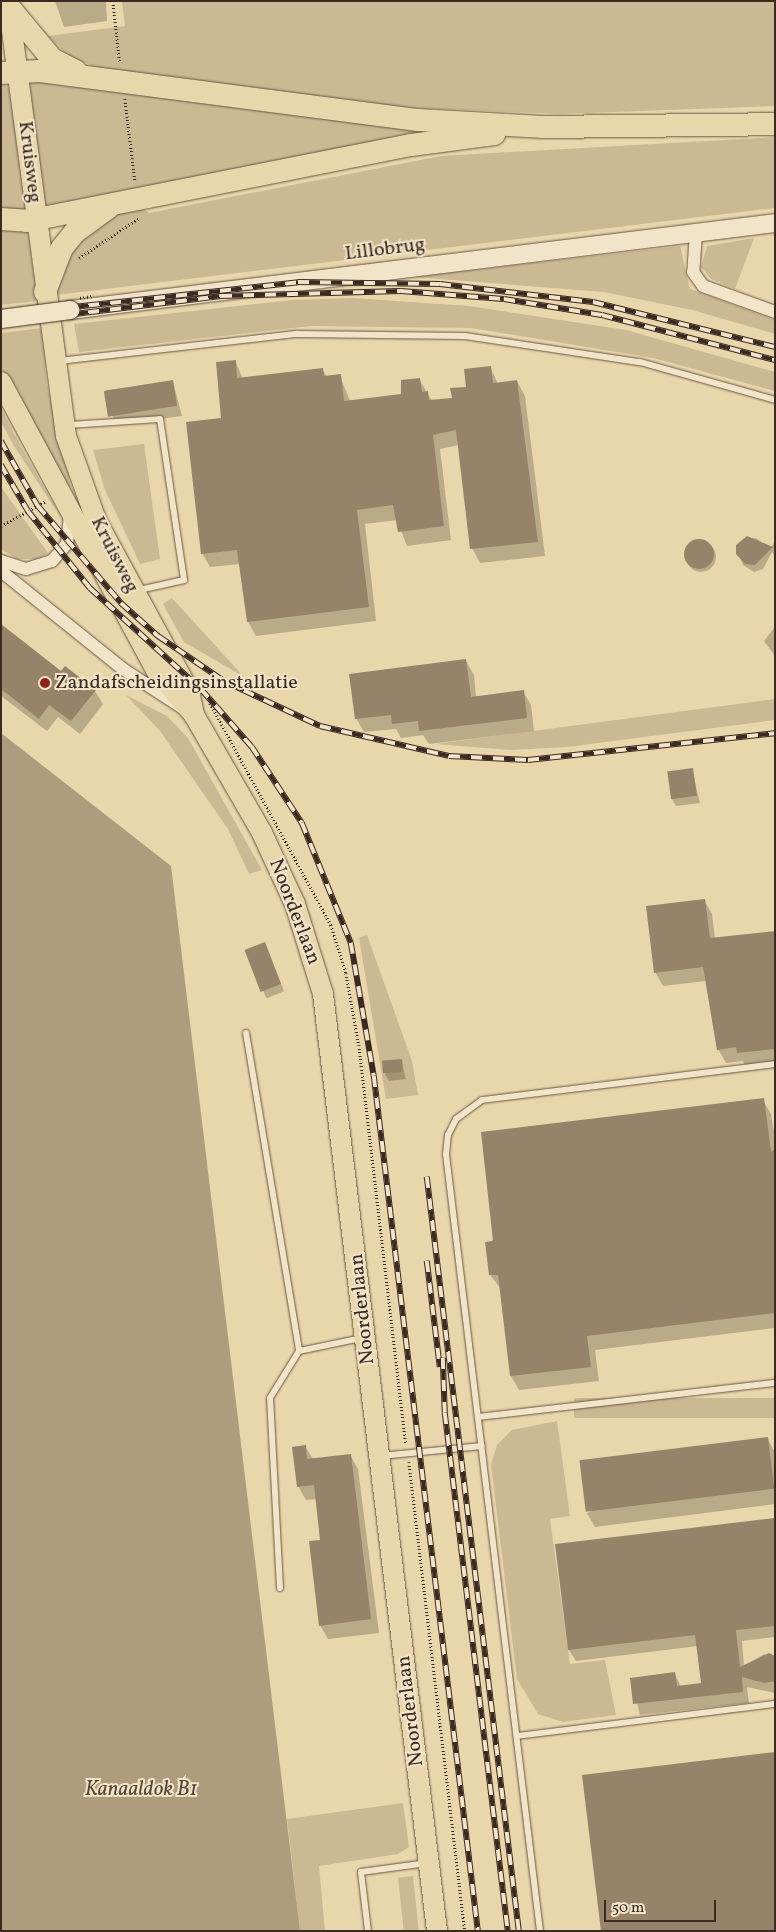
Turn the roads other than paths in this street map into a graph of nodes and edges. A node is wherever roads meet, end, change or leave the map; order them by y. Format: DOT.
graph roads {
  1 [pos="8,4"];
  2 [pos="9,72"];
  3 [pos="96,79"];
  4 [pos="775,124"];
  5 [pos="544,128"];
  6 [pos="115,204"];
  7 [pos="1,219"];
  8 [pos="36,219"];
  9 [pos="775,223"];
  10 [pos="696,233"];
  11 [pos="44,292"];
  12 [pos="775,312"];
  13 [pos="1,319"];
  14 [pos="55,362"];
  15 [pos="1,382"];
  16 [pos="775,400"];
  17 [pos="64,425"];
  18 [pos="68,506"];
  19 [pos="1,561"];
  20 [pos="1,571"];
  21 [pos="132,591"];
  22 [pos="194,715"];
  23 [pos="246,1033"];
  24 [pos="775,1064"];
  25 [pos="365,1337"];
  26 [pos="299,1351"];
  27 [pos="775,1383"];
  28 [pos="479,1418"];
  29 [pos="482,1446"];
  30 [pos="380,1456"];
  31 [pos="280,1588"];
  32 [pos="775,1704"];
  33 [pos="517,1736"];
  34 [pos="429,1862"];
  35 [pos="368,1931"];
  36 [pos="437,1931"];
  37 [pos="540,1931"];
  1 -- 2 [label="main road, Kruisweg"];
  1 -- 3 [label="highway"];
  2 -- 3 [label="highway"];
  2 -- 8 [label="main road, Kruisweg"];
  3 -- 5 [label="highway"];
  4 -- 5 [label="highway"];
  5 -- 6 [label="highway"];
  6 -- 8 [label="highway"];
  6 -- 11 [label="highway"];
  7 -- 8 [label="highway"];
  8 -- 11 [label="main road, Kruisweg"];
  9 -- 10 [label="street, Lillobrug"];
  10 -- 12 [label="street"];
  10 -- 13 [label="street, Lillobrug, bridge"];
  11 -- 14 [label="main road, Kruisweg"];
  14 -- 16 [label="lane"];
  14 -- 17 [label="main road, Kruisweg"];
  15 -- 18 [label="main road, Kruisweg"];
  17 -- 21 [label="main road, Kruisweg"];
  17 -- 21 [label="lane"];
  18 -- 19 [label="street"];
  18 -- 22 [label="main road, Kruisweg"];
  20 -- 22 [label="street"];
  21 -- 22 [label="main road, Kruisweg"];
  22 -- 25 [label="main road, Noorderlaan"];
  23 -- 26 [label="lane"];
  24 -- 28 [label="lane"];
  25 -- 26 [label="lane"];
  25 -- 30 [label="main road, Noorderlaan"];
  26 -- 31 [label="lane"];
  27 -- 28 [label="lane"];
  28 -- 29 [label="lane"];
  29 -- 30 [label="lane"];
  29 -- 33 [label="lane"];
  30 -- 34 [label="main road, Noorderlaan"];
  32 -- 33 [label="lane"];
  33 -- 37 [label="lane"];
  34 -- 35 [label="lane"];
  34 -- 36 [label="main road, Noorderlaan"];
}
